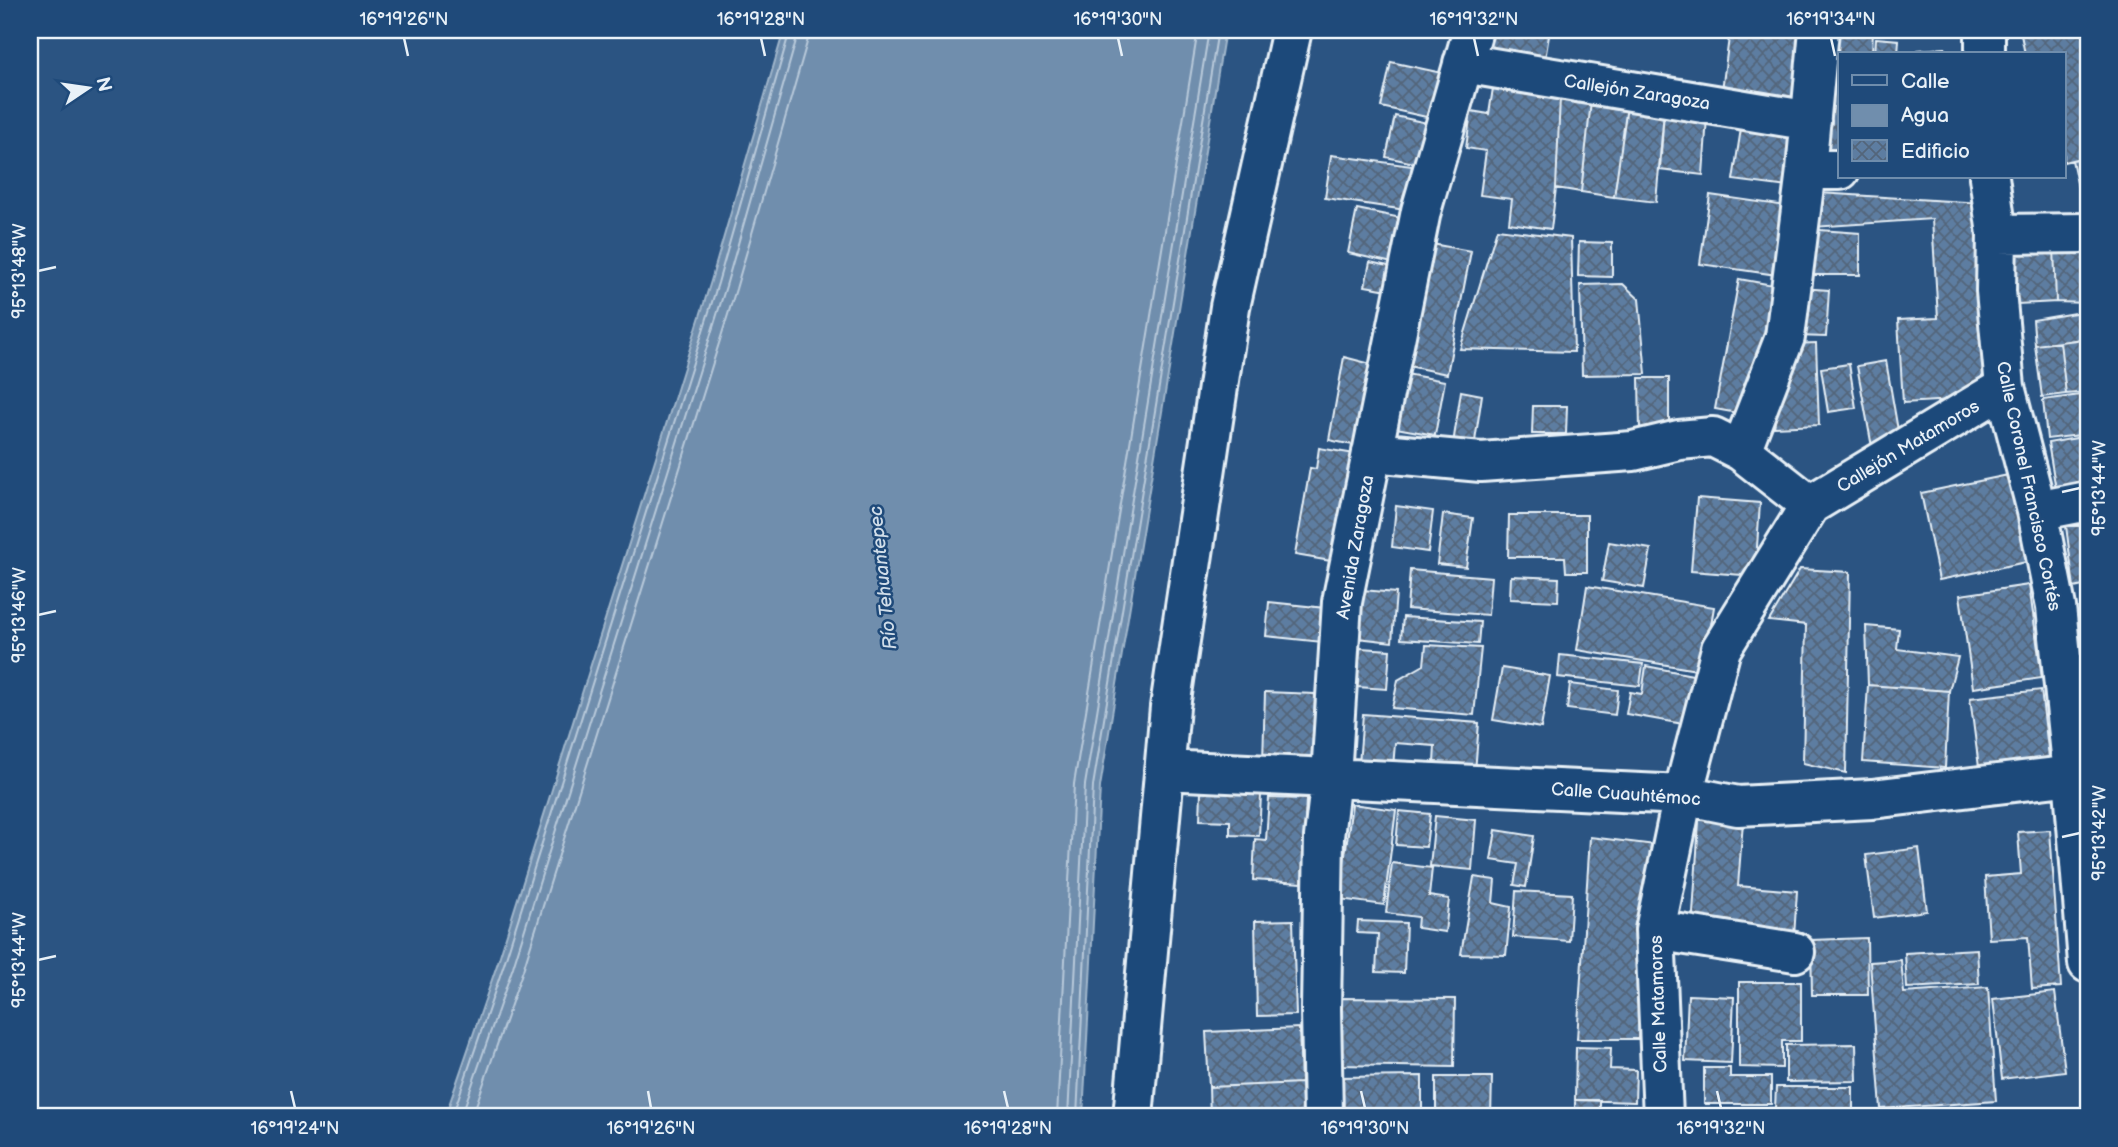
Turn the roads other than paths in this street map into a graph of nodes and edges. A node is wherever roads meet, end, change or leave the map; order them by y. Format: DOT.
graph roads {
  1 [pos="1292,30"];
  2 [pos="1819,30"];
  3 [pos="1985,30"];
  4 [pos="1468,46"];
  5 [pos="1985,52"];
  6 [pos="1811,121"];
  7 [pos="1823,170"];
  8 [pos="1989,178"];
  9 [pos="2088,233"];
  10 [pos="1997,234"];
  11 [pos="2005,387"];
  12 [pos="1741,451"];
  13 [pos="1372,452"];
  14 [pos="2088,501"];
  15 [pos="1810,505"];
  16 [pos="2038,511"];
  17 [pos="1164,770"];
  18 [pos="2080,776"];
  19 [pos="1331,777"];
  20 [pos="1683,795"];
  21 [pos="1655,930"];
  22 [pos="1795,952"];
  23 [pos="2088,963"];
  24 [pos="1133,1117"];
  25 [pos="1323,1117"];
  26 [pos="1663,1117"];
  1 -- 17 [label="street"];
  2 -- 6 [label="street"];
  3 -- 5 [label="street"];
  4 -- 6 [label="street, Callejón Zaragoza"];
  4 -- 13 [label="street, Avenida Zaragoza"];
  6 -- 7 [label="street"];
  7 -- 12 [label="street"];
  8 -- 10 [label="street, Calle Coronel Francisco Cortés"];
  9 -- 10 [label="street"];
  10 -- 11 [label="street, Calle Coronel Francisco Cortés"];
  11 -- 15 [label="street, Callejón Matamoros"];
  11 -- 16 [label="street, Calle Coronel Francisco Cortés"];
  12 -- 13 [label="street"];
  12 -- 15 [label="street"];
  13 -- 19 [label="street, Avenida Zaragoza"];
  14 -- 16 [label="street"];
  15 -- 20 [label="street, Calle Matamoros"];
  16 -- 18 [label="street, Calle Coronel Francisco Cortés"];
  17 -- 19 [label="street, Calle Cuauhtémoc"];
  17 -- 24 [label="street"];
  18 -- 20 [label="street, Calle Cuauhtémoc"];
  18 -- 23 [label="street, Calle Coronel Francisco Cortés"];
  19 -- 20 [label="street, Calle Cuauhtémoc"];
  19 -- 25 [label="street, Avenida Zaragoza"];
  20 -- 21 [label="street, Calle Matamoros"];
  21 -- 22 [label="street"];
  21 -- 26 [label="street, Calle Matamoros"];
}
